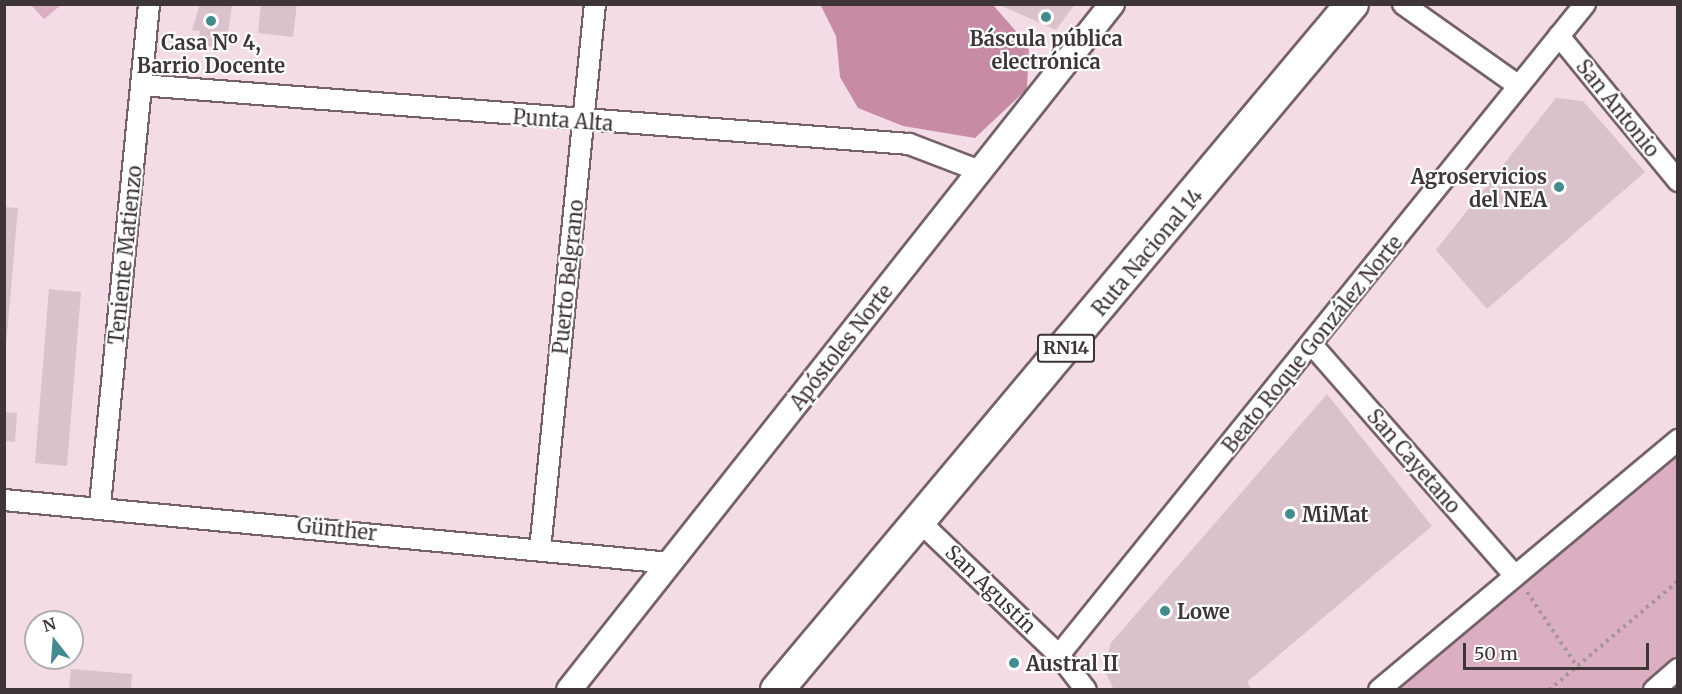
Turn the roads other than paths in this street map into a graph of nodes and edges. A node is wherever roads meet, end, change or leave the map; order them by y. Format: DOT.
graph roads {
  1 [pos="149,4"];
  2 [pos="595,4"];
  3 [pos="1112,4"];
  4 [pos="1352,4"];
  5 [pos="1403,4"];
  6 [pos="1585,4"];
  7 [pos="1559,36"];
  8 [pos="1516,84"];
  9 [pos="141,85"];
  10 [pos="584,122"];
  11 [pos="980,171"];
  12 [pos="1677,182"];
  13 [pos="1313,346"];
  14 [pos="1677,440"];
  15 [pos="4,500"];
  16 [pos="100,505"];
  17 [pos="917,519"];
  18 [pos="540,550"];
  19 [pos="670,562"];
  20 [pos="1515,576"];
  21 [pos="1059,655"];
  22 [pos="1677,669"];
  23 [pos="569,690"];
  24 [pos="777,690"];
  25 [pos="1086,690"];
  26 [pos="1379,690"];
  27 [pos="1654,690"];
  1 -- 9 [label="street, Teniente Matienzo"];
  2 -- 10 [label="street, Puerto Belgrano"];
  3 -- 11 [label="street, Apóstoles Norte"];
  4 -- 17 [label="highway, Ruta Nacional 14 / RN14"];
  5 -- 8 [label="street"];
  6 -- 7 [label="street, Beato Roque González Norte"];
  7 -- 8 [label="street, Beato Roque González Norte"];
  7 -- 12 [label="street, San Antonio"];
  8 -- 13 [label="street, Beato Roque González Norte"];
  9 -- 10 [label="street, Punta Alta"];
  9 -- 16 [label="street, Teniente Matienzo"];
  10 -- 11 [label="street, Punta Alta"];
  10 -- 18 [label="street, Puerto Belgrano"];
  11 -- 19 [label="street, Apóstoles Norte"];
  13 -- 20 [label="street, San Cayetano"];
  13 -- 21 [label="street, Beato Roque González Norte"];
  14 -- 20 [label="street"];
  15 -- 16 [label="street, Günther"];
  16 -- 18 [label="street, Günther"];
  17 -- 21 [label="street, San Agustín"];
  17 -- 24 [label="highway, Ruta Nacional 14 / RN14"];
  18 -- 19 [label="street, Günther"];
  19 -- 23 [label="street, Apóstoles Norte"];
  20 -- 26 [label="street"];
  21 -- 25 [label="street, San Agustín"];
  22 -- 27 [label="street"];
}
